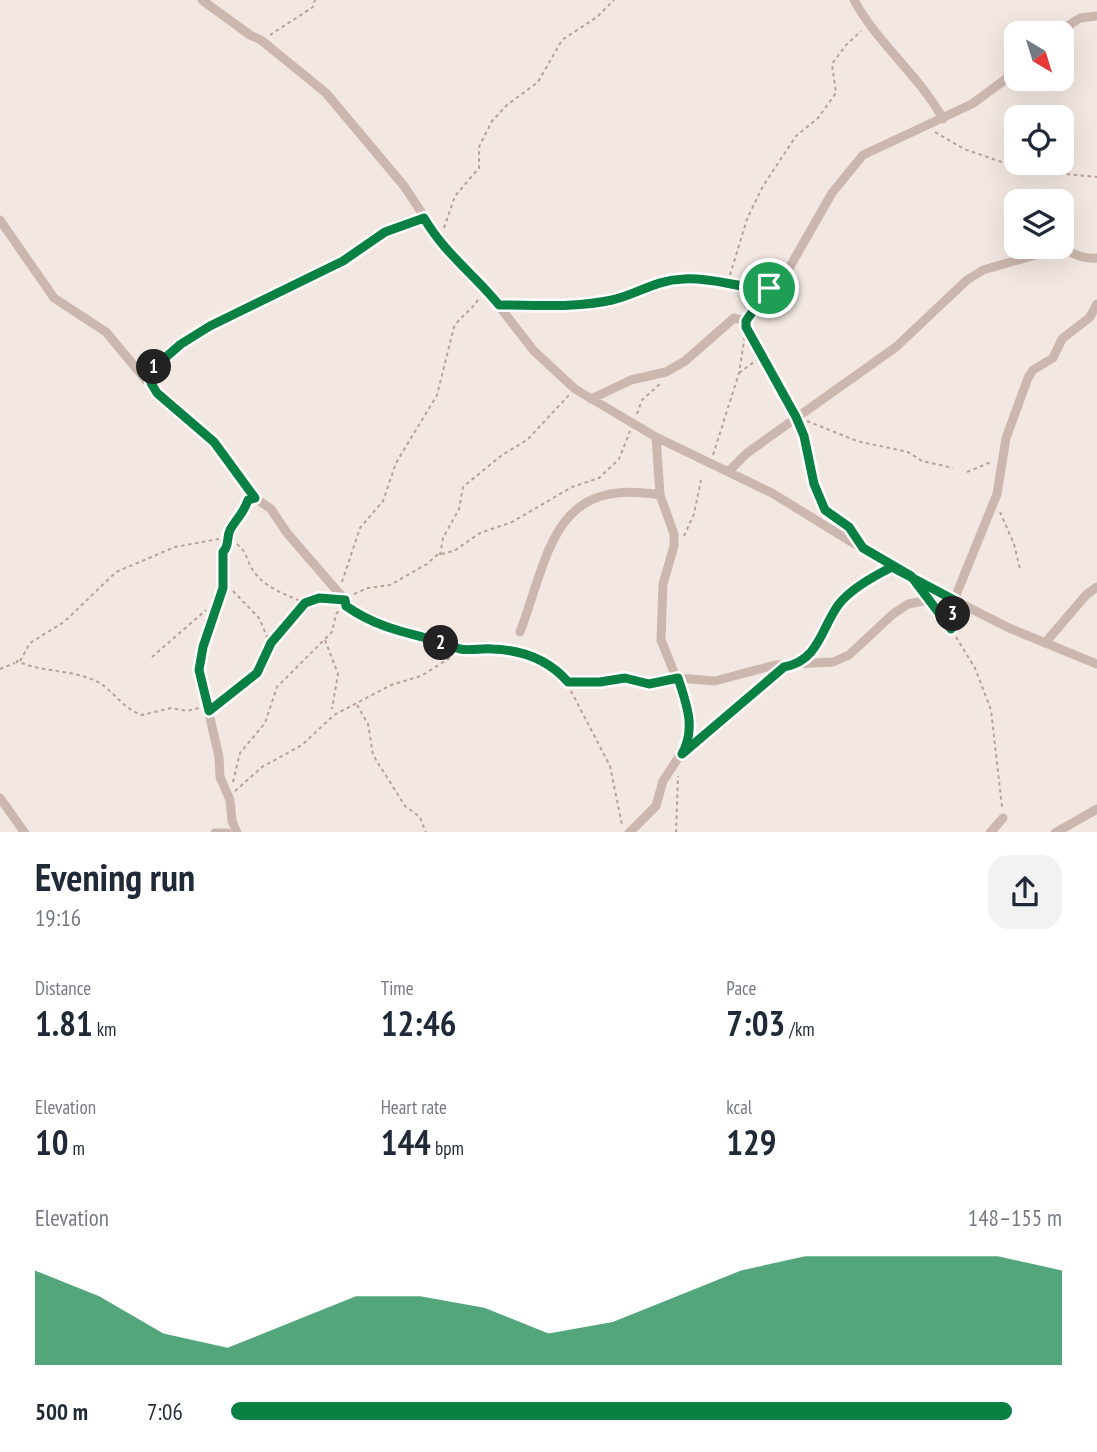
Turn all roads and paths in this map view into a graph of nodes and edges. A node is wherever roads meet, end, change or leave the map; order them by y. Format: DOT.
graph roads {
  1 [pos="202,0"];
  2 [pos="315,0"];
  3 [pos="614,0"];
  4 [pos="853,0"];
  5 [pos="1097,16"];
  6 [pos="1074,23"];
  7 [pos="869,27"];
  8 [pos="261,40"];
  9 [pos="1004,82"];
  10 [pos="943,119"];
  11 [pos="923,129"];
  12 [pos="1097,177"];
  13 [pos="424,218"];
  14 [pos="0,220"];
  15 [pos="441,243"];
  16 [pos="1097,258"];
  17 [pos="727,283"];
  18 [pos="485,288"];
  19 [pos="769,288"];
  20 [pos="1097,304"];
  21 [pos="499,305"];
  22 [pos="746,324"];
  23 [pos="763,356"];
  24 [pos="739,373"];
  25 [pos="668,376"];
  26 [pos="151,383"];
  27 [pos="575,389"];
  28 [pos="591,399"];
  29 [pos="796,417"];
  30 [pos="633,424"];
  31 [pos="656,437"];
  32 [pos="1002,457"];
  33 [pos="711,465"];
  34 [pos="953,468"];
  35 [pos="730,470"];
  36 [pos="967,472"];
  37 [pos="701,480"];
  38 [pos="997,494"];
  39 [pos="660,495"];
  40 [pos="255,498"];
  41 [pos="851,531"];
  42 [pos="682,540"];
  43 [pos="228,547"];
  44 [pos="440,555"];
  45 [pos="892,567"];
  46 [pos="1020,569"];
  47 [pos="1097,587"];
  48 [pos="223,588"];
  49 [pos="924,597"];
  50 [pos="954,600"];
  51 [pos="345,601"];
  52 [pos="219,603"];
  53 [pos="305,603"];
  54 [pos="951,629"];
  55 [pos="520,632"];
  56 [pos="325,639"];
  57 [pos="1045,643"];
  58 [pos="271,646"];
  59 [pos="463,650"];
  60 [pos="152,657"];
  61 [pos="17,663"];
  62 [pos="798,664"];
  63 [pos="1097,664"];
  64 [pos="784,667"];
  65 [pos="0,669"];
  66 [pos="678,678"];
  67 [pos="568,682"];
  68 [pos="356,704"];
  69 [pos="332,709"];
  70 [pos="209,711"];
  71 [pos="682,754"];
  72 [pos="237,789"];
  73 [pos="0,798"];
  74 [pos="230,800"];
  75 [pos="1097,809"];
  76 [pos="1003,818"];
  77 [pos="25,832"];
  78 [pos="215,832"];
  79 [pos="227,832"];
  80 [pos="237,832"];
  81 [pos="426,832"];
  82 [pos="627,832"];
  83 [pos="676,832"];
  84 [pos="990,832"];
  85 [pos="1055,832"];
  1 -- 8 [label="street"];
  2 -- 8 [label="path"];
  3 -- 15 [label="path"];
  4 -- 7 [label="street"];
  5 -- 6 [label="street"];
  7 -- 10 [label="street"];
  7 -- 17 [label="path"];
  8 -- 13 [label="street"];
  9 -- 10 [label="street"];
  10 -- 11 [label="street"];
  11 -- 12 [label="path"];
  11 -- 19 [label="street"];
  13 -- 15 [label="street"];
  13 -- 26 [label="path"];
  14 -- 26 [label="street"];
  15 -- 18 [label="street"];
  16 -- 29 [label="street"];
  17 -- 19 [label="street"];
  17 -- 21 [label="street"];
  18 -- 21 [label="street"];
  18 -- 51 [label="path"];
  19 -- 22 [label="street"];
  20 -- 32 [label="street"];
  21 -- 27 [label="street"];
  22 -- 23 [label="path"];
  22 -- 24 [label="path"];
  22 -- 28 [label="street"];
  23 -- 24 [label="path"];
  23 -- 29 [label="path"];
  24 -- 33 [label="path"];
  25 -- 30 [label="path"];
  26 -- 40 [label="street"];
  27 -- 28 [label="street"];
  27 -- 44 [label="path"];
  28 -- 30 [label="street"];
  29 -- 34 [label="path"];
  29 -- 35 [label="street"];
  29 -- 41 [label="path"];
  30 -- 31 [label="street"];
  30 -- 44 [label="path"];
  31 -- 33 [label="street"];
  31 -- 39 [label="street"];
  32 -- 36 [label="path"];
  32 -- 38 [label="street"];
  33 -- 35 [label="street"];
  35 -- 45 [label="street"];
  37 -- 42 [label="path"];
  38 -- 46 [label="path"];
  38 -- 50 [label="street"];
  39 -- 55 [label="street"];
  39 -- 66 [label="street"];
  40 -- 43 [label="street"];
  40 -- 51 [label="street"];
  43 -- 48 [label="street"];
  43 -- 53 [label="path"];
  43 -- 61 [label="path"];
  44 -- 51 [label="path"];
  45 -- 50 [label="street"];
  45 -- 62 [label="street"];
  47 -- 57 [label="street"];
  48 -- 52 [label="street"];
  48 -- 58 [label="path"];
  49 -- 54 [label="path"];
  49 -- 62 [label="street"];
  50 -- 54 [label="street"];
  50 -- 57 [label="street"];
  51 -- 53 [label="path"];
  51 -- 56 [label="path"];
  51 -- 59 [label="street"];
  52 -- 60 [label="path"];
  52 -- 70 [label="street"];
  53 -- 58 [label="path"];
  54 -- 76 [label="path"];
  56 -- 69 [label="path"];
  56 -- 72 [label="path"];
  57 -- 63 [label="street"];
  58 -- 70 [label="path"];
  59 -- 67 [label="street"];
  59 -- 68 [label="path"];
  61 -- 65 [label="path"];
  61 -- 70 [label="path"];
  62 -- 64 [label="street"];
  64 -- 66 [label="street"];
  64 -- 71 [label="street"];
  66 -- 67 [label="street"];
  66 -- 71 [label="street"];
  67 -- 82 [label="path"];
  68 -- 72 [label="path"];
  68 -- 81 [label="path"];
  70 -- 74 [label="street"];
  71 -- 82 [label="street"];
  71 -- 83 [label="path"];
  72 -- 74 [label="path"];
  73 -- 77 [label="street"];
  74 -- 80 [label="street"];
  75 -- 85 [label="street"];
  76 -- 84 [label="street"];
  78 -- 79 [label="street"];
}
